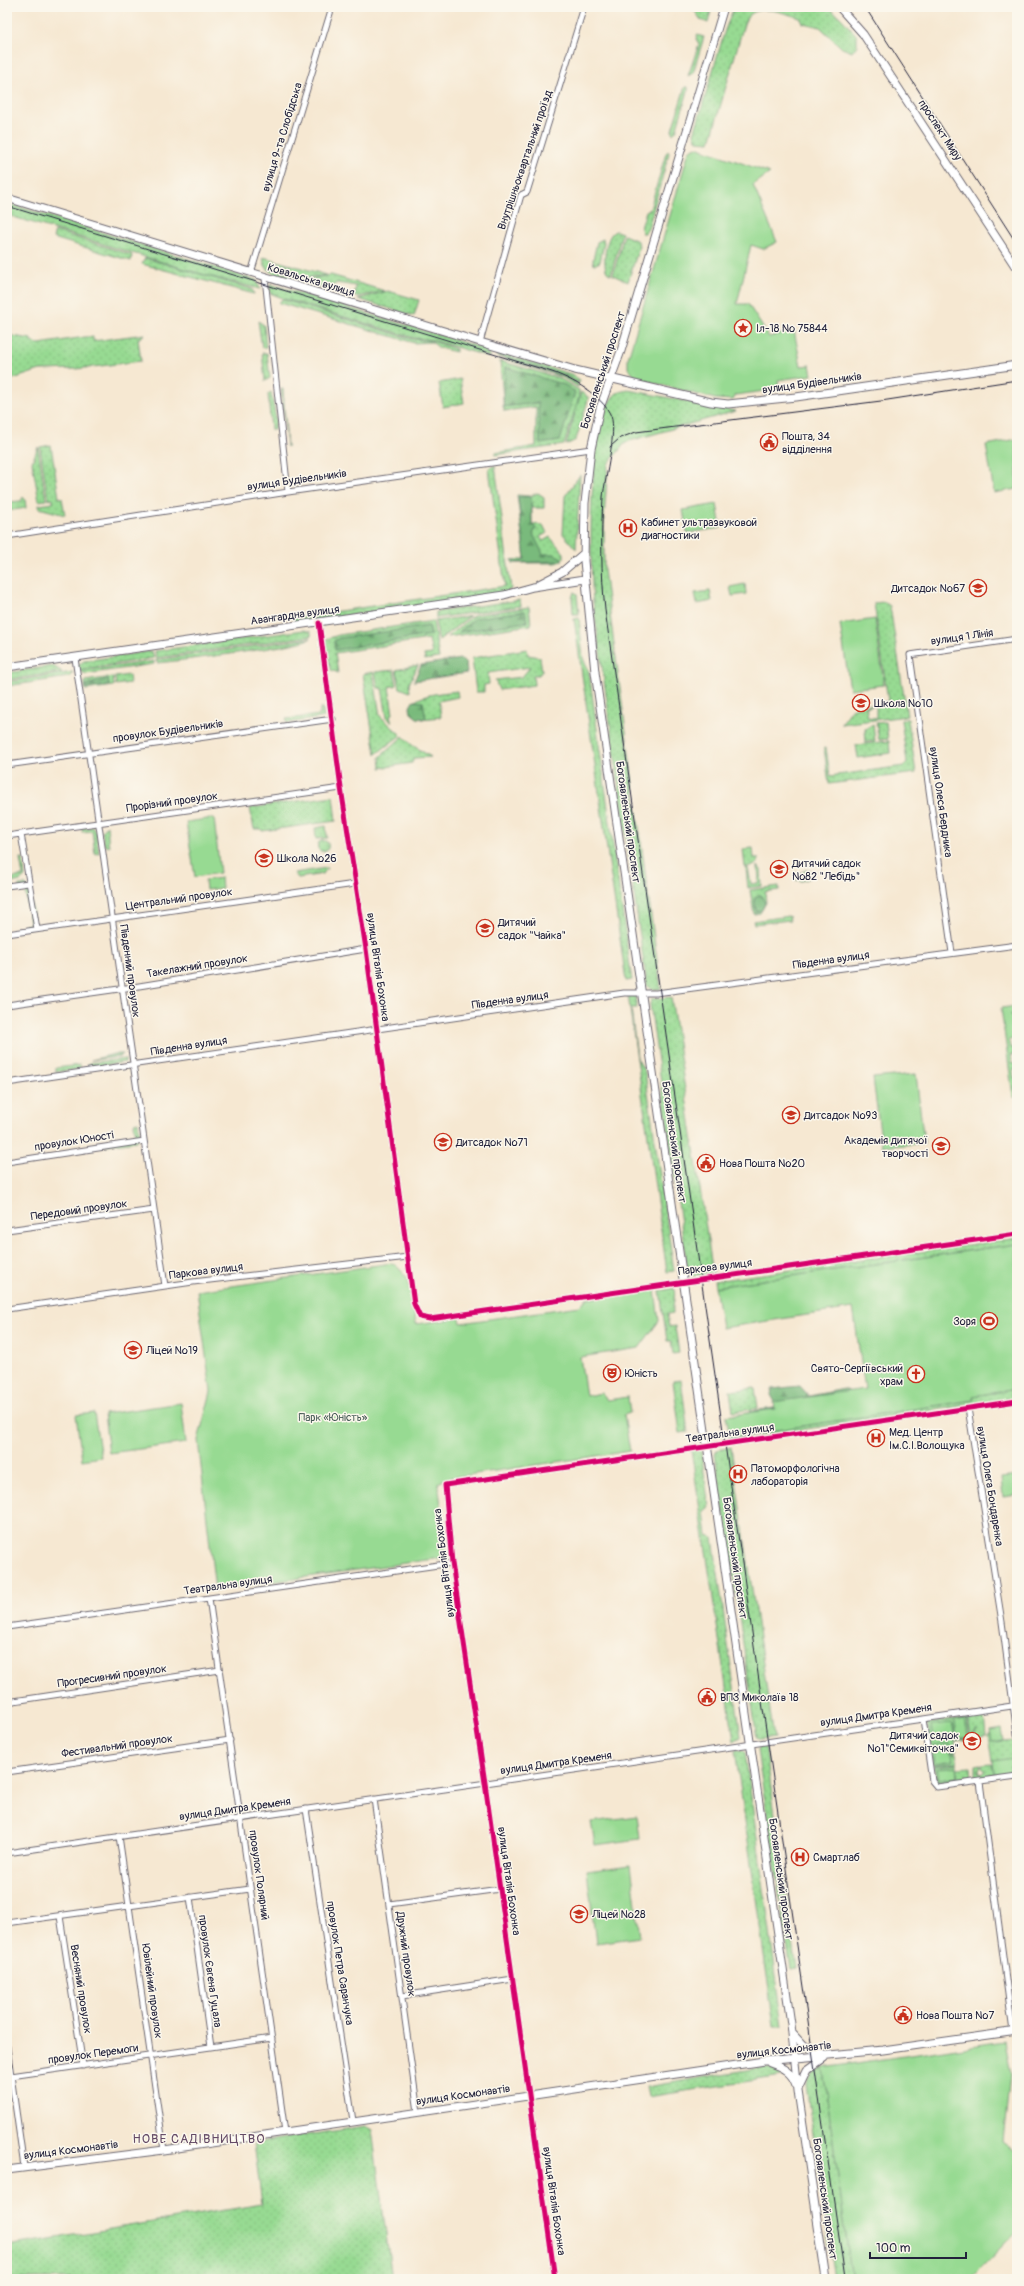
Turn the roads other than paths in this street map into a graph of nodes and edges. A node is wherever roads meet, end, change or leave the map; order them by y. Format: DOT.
graph roads {
  1 [pos="332,7"];
  2 [pos="584,7"];
  3 [pos="718,7"];
  4 [pos="724,7"];
  5 [pos="729,7"];
  6 [pos="839,7"];
  7 [pos="718,22"];
  8 [pos="7,198"];
  9 [pos="1017,269"];
  10 [pos="251,273"];
  11 [pos="264,278"];
  12 [pos="480,342"];
  13 [pos="1017,365"];
  14 [pos="611,378"];
  15 [pos="591,449"];
  16 [pos="288,492"];
  17 [pos="7,536"];
  18 [pos="584,554"];
  19 [pos="585,579"];
  20 [pos="533,587"];
  21 [pos="319,623"];
  22 [pos="1017,639"];
  23 [pos="910,654"];
  24 [pos="75,658"];
  25 [pos="7,667"];
  26 [pos="333,719"];
  27 [pos="88,753"];
  28 [pos="7,765"];
  29 [pos="341,788"];
  30 [pos="98,823"];
  31 [pos="21,834"];
  32 [pos="7,836"];
  33 [pos="28,883"];
  34 [pos="355,884"];
  35 [pos="7,886"];
  36 [pos="112,920"];
  37 [pos="37,930"];
  38 [pos="7,934"];
  39 [pos="1017,945"];
  40 [pos="366,949"];
  41 [pos="952,953"];
  42 [pos="122,988"];
  43 [pos="641,993"];
  44 [pos="7,1005"];
  45 [pos="376,1028"];
  46 [pos="133,1065"];
  47 [pos="7,1083"];
  48 [pos="144,1141"];
  49 [pos="7,1162"];
  50 [pos="154,1210"];
  51 [pos="7,1230"];
  52 [pos="1017,1234"];
  53 [pos="408,1257"];
  54 [pos="683,1281"];
  55 [pos="165,1286"];
  56 [pos="7,1309"];
  57 [pos="418,1313"];
  58 [pos="1017,1401"];
  59 [pos="968,1408"];
  60 [pos="707,1445"];
  61 [pos="445,1485"];
  62 [pos="452,1563"];
  63 [pos="209,1598"];
  64 [pos="7,1627"];
  65 [pos="220,1670"];
  66 [pos="7,1702"];
  67 [pos="1012,1706"];
  68 [pos="923,1718"];
  69 [pos="1017,1734"];
  70 [pos="230,1740"];
  71 [pos="750,1744"];
  72 [pos="7,1772"];
  73 [pos="1017,1776"];
  74 [pos="980,1782"];
  75 [pos="485,1783"];
  76 [pos="374,1799"];
  77 [pos="306,1809"];
  78 [pos="241,1818"];
  79 [pos="119,1836"];
  80 [pos="7,1853"];
  81 [pos="250,1889"];
  82 [pos="500,1889"];
  83 [pos="190,1897"];
  84 [pos="389,1904"];
  85 [pos="129,1906"];
  86 [pos="60,1916"];
  87 [pos="7,1924"];
  88 [pos="513,1979"];
  89 [pos="402,1996"];
  90 [pos="1015,2032"];
  91 [pos="792,2033"];
  92 [pos="272,2038"];
  93 [pos="7,2047"];
  94 [pos="211,2047"];
  95 [pos="151,2056"];
  96 [pos="828,2056"];
  97 [pos="795,2059"];
  98 [pos="764,2061"];
  99 [pos="83,2066"];
  100 [pos="11,2076"];
  101 [pos="798,2091"];
  102 [pos="529,2096"];
  103 [pos="418,2112"];
  104 [pos="353,2121"];
  105 [pos="285,2132"];
  106 [pos="164,2150"];
  107 [pos="24,2168"];
  108 [pos="7,2170"];
  109 [pos="555,2279"];
  110 [pos="826,2279"];
  1 -- 10 [label="street, вулиця 9-та Слобідська"];
  2 -- 12 [label="street, Внутрішньоквартальний проїзд"];
  3 -- 7 [label="main road, Богоявленський проспект"];
  4 -- 7 [label="main road, Богоявленський проспект"];
  5 -- 7 [label="main road"];
  6 -- 9 [label="main road, проспект Миру"];
  7 -- 14 [label="main road, Богоявленський проспект"];
  8 -- 10 [label="main road, Ковальська вулиця"];
  10 -- 11 [label="main road, Ковальська вулиця"];
  11 -- 12 [label="main road, Ковальська вулиця"];
  11 -- 16 [label="street"];
  12 -- 14 [label="main road, Ковальська вулиця"];
  13 -- 14 [label="main road, вулиця Будівельників"];
  14 -- 15 [label="main road, Богоявленський проспект"];
  15 -- 16 [label="street, вулиця Будівельників"];
  15 -- 18 [label="main road, Богоявленський проспект"];
  16 -- 17 [label="street, вулиця Будівельників"];
  18 -- 19 [label="main road, Богоявленський проспект"];
  18 -- 20 [label="main road"];
  19 -- 20 [label="main road, Авангардна вулиця"];
  19 -- 43 [label="main road, Богоявленський проспект"];
  20 -- 21 [label="main road, Авангардна вулиця"];
  21 -- 24 [label="main road, Авангардна вулиця"];
  21 -- 26 [label="street, вулиця Віталія Бохонка"];
  22 -- 23 [label="street, вулиця 1 Лінія"];
  23 -- 41 [label="street, вулиця Олеся Бердника"];
  24 -- 25 [label="main road, Авангардна вулиця"];
  24 -- 27 [label="street, Південний провулок"];
  26 -- 27 [label="street, провулок Будівельників"];
  26 -- 29 [label="street, вулиця Віталія Бохонка"];
  27 -- 28 [label="street, провулок Будівельників"];
  27 -- 30 [label="street, Південний провулок"];
  29 -- 30 [label="street, Прорізний провулок"];
  29 -- 34 [label="street, вулиця Віталія Бохонка"];
  30 -- 31 [label="street, Прорізний провулок"];
  30 -- 36 [label="street, Південний провулок"];
  31 -- 32 [label="street, Прорізний провулок"];
  31 -- 33 [label="street"];
  33 -- 35 [label="street"];
  33 -- 37 [label="street"];
  34 -- 36 [label="street, Центральний провулок"];
  34 -- 40 [label="street, вулиця Віталія Бохонка"];
  36 -- 37 [label="street, Центральний провулок"];
  36 -- 42 [label="street, Південний провулок"];
  37 -- 38 [label="street, Центральний провулок"];
  39 -- 41 [label="street, Південна вулиця"];
  40 -- 42 [label="street, Такелажний провулок"];
  40 -- 45 [label="street, вулиця Віталія Бохонка"];
  41 -- 43 [label="street, Південна вулиця"];
  42 -- 44 [label="street, Такелажний провулок"];
  42 -- 46 [label="street, Південний провулок"];
  43 -- 45 [label="street, Південна вулиця"];
  43 -- 54 [label="main road, Богоявленський проспект"];
  45 -- 46 [label="street, Південна вулиця"];
  45 -- 53 [label="street, вулиця Віталія Бохонка"];
  46 -- 47 [label="street, Південна вулиця"];
  46 -- 48 [label="street, Південний провулок"];
  48 -- 49 [label="street, провулок Юності"];
  48 -- 50 [label="street, Південний провулок"];
  50 -- 51 [label="street, Передовий провулок"];
  50 -- 55 [label="street, Південний провулок"];
  52 -- 54 [label="street, Паркова вулиця"];
  53 -- 55 [label="street, Паркова вулиця"];
  53 -- 57 [label="street, вулиця Віталія Бохонка"];
  54 -- 57 [label="street, Паркова вулиця"];
  54 -- 60 [label="main road, Богоявленський проспект"];
  55 -- 56 [label="street, Паркова вулиця"];
  58 -- 59 [label="street, Театральна вулиця"];
  59 -- 60 [label="street, Театральна вулиця"];
  59 -- 67 [label="street, вулиця Олега Бондаренка"];
  60 -- 61 [label="street, Театральна вулиця"];
  60 -- 71 [label="main road, Богоявленський проспект"];
  61 -- 62 [label="street, вулиця Віталія Бохонка"];
  62 -- 63 [label="street, Театральна вулиця"];
  62 -- 75 [label="street, вулиця Віталія Бохонка"];
  63 -- 64 [label="street, Театральна вулиця"];
  63 -- 65 [label="street, провулок Полярний"];
  65 -- 66 [label="street, Прогресивний провулок"];
  65 -- 70 [label="street, провулок Полярний"];
  67 -- 68 [label="street, вулиця Дмитра Кременя"];
  67 -- 69 [label="street, вулиця Олега Бондаренка"];
  68 -- 71 [label="street, вулиця Дмитра Кременя"];
  68 -- 74 [label="street"];
  70 -- 72 [label="street, Фестивальний провулок"];
  70 -- 78 [label="street, провулок Полярний"];
  71 -- 75 [label="street, вулиця Дмитра Кременя"];
  71 -- 91 [label="main road, Богоявленський проспект"];
  73 -- 74 [label="street"];
  74 -- 90 [label="street"];
  75 -- 76 [label="street, вулиця Дмитра Кременя"];
  75 -- 82 [label="street, вулиця Віталія Бохонка"];
  76 -- 77 [label="street, вулиця Дмитра Кременя"];
  76 -- 84 [label="street, Дружний провулок"];
  77 -- 78 [label="street, вулиця Дмитра Кременя"];
  77 -- 104 [label="street, провулок Петра Саранчука"];
  78 -- 79 [label="street, вулиця Дмитра Кременя"];
  78 -- 81 [label="street, провулок Полярний"];
  79 -- 80 [label="street, вулиця Дмитра Кременя"];
  79 -- 85 [label="street, Ювілейний провулок"];
  81 -- 83 [label="street"];
  81 -- 92 [label="street, провулок Полярний"];
  82 -- 84 [label="street"];
  82 -- 88 [label="street, вулиця Віталія Бохонка"];
  83 -- 85 [label="street"];
  83 -- 94 [label="street, провулок Євгена Гуцала"];
  84 -- 89 [label="street, Дружний провулок"];
  85 -- 86 [label="street"];
  85 -- 95 [label="street, Ювілейний провулок"];
  86 -- 87 [label="street"];
  86 -- 99 [label="street, Весняний провулок"];
  88 -- 89 [label="street"];
  88 -- 102 [label="street, вулиця Віталія Бохонка"];
  89 -- 103 [label="street, Дружний провулок"];
  90 -- 96 [label="main road, вулиця Космонавтів"];
  91 -- 96 [label="main road"];
  91 -- 97 [label="main road, Богоявленський проспект"];
  92 -- 94 [label="street, провулок Перемоги"];
  92 -- 105 [label="street, провулок Полярний"];
  93 -- 100 [label="street"];
  94 -- 95 [label="street, провулок Перемоги"];
  95 -- 99 [label="street, провулок Перемоги"];
  95 -- 106 [label="street, Ювілейний провулок"];
  96 -- 97 [label="main road, вулиця Космонавтів"];
  96 -- 101 [label="main road"];
  97 -- 98 [label="main road, вулиця Космонавтів"];
  97 -- 101 [label="main road, Богоявленський проспект"];
  98 -- 101 [label="main road"];
  98 -- 102 [label="main road, вулиця Космонавтів"];
  99 -- 100 [label="street, провулок Перемоги"];
  100 -- 107 [label="street"];
  101 -- 110 [label="main road, Богоявленський проспект"];
  102 -- 103 [label="main road, вулиця Космонавтів"];
  102 -- 109 [label="street, вулиця Віталія Бохонка"];
  103 -- 104 [label="main road, вулиця Космонавтів"];
  104 -- 105 [label="main road, вулиця Космонавтів"];
  105 -- 106 [label="main road, вулиця Космонавтів"];
  106 -- 107 [label="main road, вулиця Космонавтів"];
  107 -- 108 [label="main road, вулиця Космонавтів"];
}
